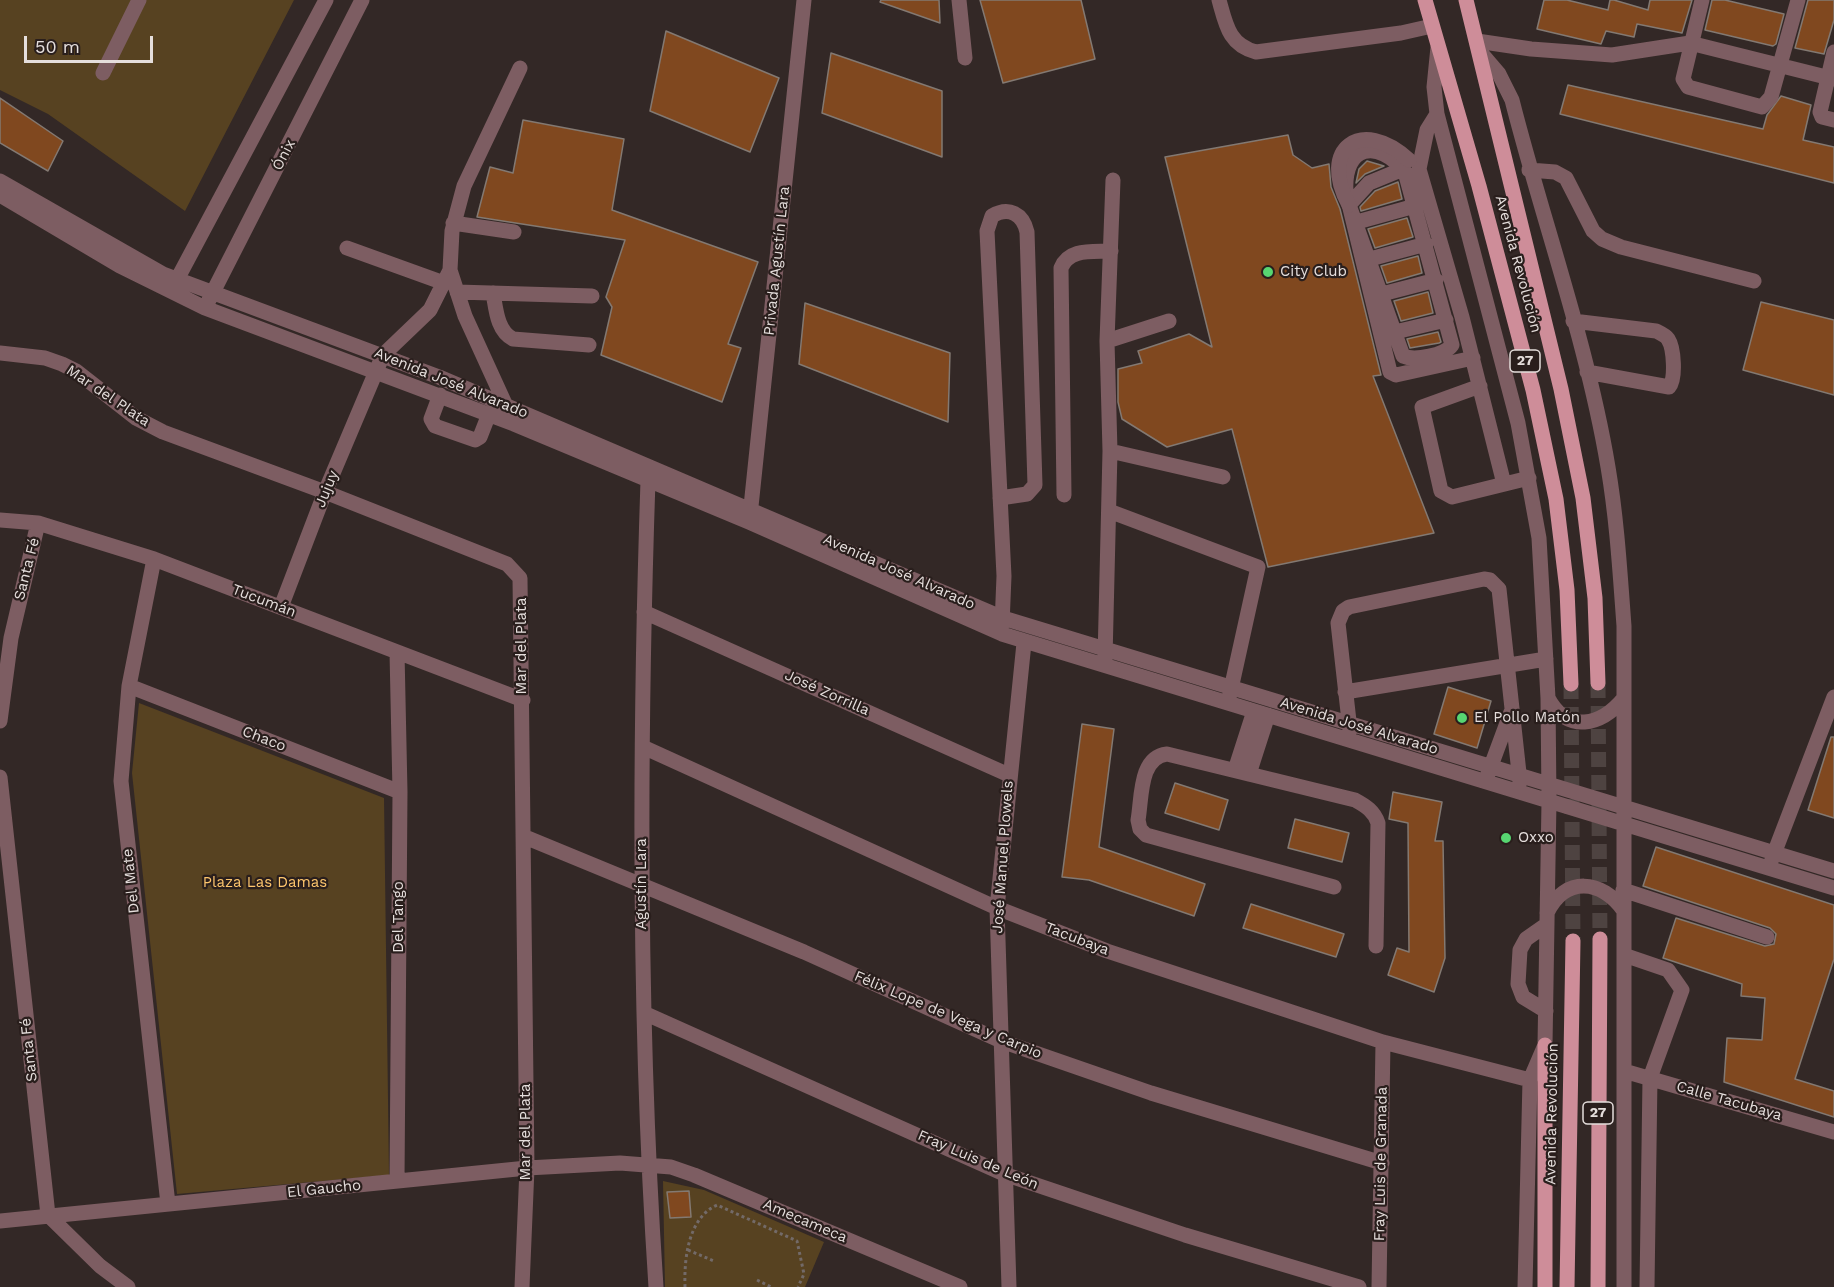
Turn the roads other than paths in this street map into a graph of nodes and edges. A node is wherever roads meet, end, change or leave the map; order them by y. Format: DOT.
graph roads {
  1 [pos="139,0"];
  2 [pos="326,0"];
  3 [pos="362,0"];
  4 [pos="804,0"];
  5 [pos="959,0"];
  6 [pos="1219,0"];
  7 [pos="1425,0"];
  8 [pos="1466,0"];
  9 [pos="1702,0"];
  10 [pos="1798,0"];
  11 [pos="1432,26"];
  12 [pos="1690,43"];
  13 [pos="1438,46"];
  14 [pos="1479,47"];
  15 [pos="1834,52"];
  16 [pos="965,58"];
  17 [pos="1779,65"];
  18 [pos="520,68"];
  19 [pos="103,73"];
  20 [pos="1831,79"];
  21 [pos="1437,114"];
  22 [pos="1834,120"];
  23 [pos="1410,166"];
  24 [pos="1529,170"];
  25 [pos="1113,180"];
  26 [pos="0,181"];
  27 [pos="0,195"];
  28 [pos="1348,198"];
  29 [pos="1415,206"];
  30 [pos="1357,222"];
  31 [pos="453,223"];
  32 [pos="514,232"];
  33 [pos="1470,242"];
  34 [pos="1426,244"];
  35 [pos="347,248"];
  36 [pos="1442,248"];
  37 [pos="1111,250"];
  38 [pos="1370,259"];
  39 [pos="1436,280"];
  40 [pos="1754,281"];
  41 [pos="450,282"];
  42 [pos="173,286"];
  43 [pos="493,293"];
  44 [pos="213,294"];
  45 [pos="1382,294"];
  46 [pos="592,296"];
  47 [pos="205,308"];
  48 [pos="1446,320"];
  49 [pos="1169,321"];
  50 [pos="1573,321"];
  51 [pos="1395,332"];
  52 [pos="1107,341"];
  53 [pos="589,345"];
  54 [pos="0,353"];
  55 [pos="383,355"];
  56 [pos="1473,358"];
  57 [pos="375,372"];
  58 [pos="1587,372"];
  59 [pos="1480,386"];
  60 [pos="440,395"];
  61 [pos="506,404"];
  62 [pos="489,414"];
  63 [pos="514,424"];
  64 [pos="1110,451"];
  65 [pos="651,474"];
  66 [pos="1223,477"];
  67 [pos="1529,478"];
  68 [pos="1504,484"];
  69 [pos="325,492"];
  70 [pos="1064,495"];
  71 [pos="1000,498"];
  72 [pos="1109,511"];
  73 [pos="750,515"];
  74 [pos="0,520"];
  75 [pos="38,523"];
  76 [pos="154,559"];
  77 [pos="281,607"];
  78 [pos="644,612"];
  79 [pos="1003,618"];
  80 [pos="1002,634"];
  81 [pos="1024,643"];
  82 [pos="1106,651"];
  83 [pos="397,652"];
  84 [pos="1546,659"];
  85 [pos="1507,664"];
  86 [pos="1105,668"];
  87 [pos="1598,683"];
  88 [pos="1571,684"];
  89 [pos="129,686"];
  90 [pos="1232,688"];
  91 [pos="1345,692"];
  92 [pos="1834,697"];
  93 [pos="1548,698"];
  94 [pos="1624,698"];
  95 [pos="523,700"];
  96 [pos="1227,703"];
  97 [pos="1512,710"];
  98 [pos="1261,713"];
  99 [pos="0,721"];
  100 [pos="1349,723"];
  101 [pos="1350,739"];
  102 [pos="643,747"];
  103 [pos="1242,772"];
  104 [pos="1488,773"];
  105 [pos="1520,774"];
  106 [pos="1010,775"];
  107 [pos="0,777"];
  108 [pos="1549,784"];
  109 [pos="1521,791"];
  110 [pos="400,792"];
  111 [pos="1550,801"];
  112 [pos="1623,806"];
  113 [pos="1623,823"];
  114 [pos="525,837"];
  115 [pos="1775,852"];
  116 [pos="1769,868"];
  117 [pos="1834,871"];
  118 [pos="641,883"];
  119 [pos="1334,887"];
  120 [pos="1834,888"];
  121 [pos="1623,890"];
  122 [pos="997,908"];
  123 [pos="1624,911"];
  124 [pos="1546,919"];
  125 [pos="1767,936"];
  126 [pos="1600,939"];
  127 [pos="1573,941"];
  128 [pos="1376,946"];
  129 [pos="1624,955"];
  130 [pos="1546,1011"];
  131 [pos="644,1013"];
  132 [pos="1001,1041"];
  133 [pos="1383,1042"];
  134 [pos="1545,1045"];
  135 [pos="1624,1071"];
  136 [pos="1650,1078"];
  137 [pos="1530,1080"];
  138 [pos="1834,1132"];
  139 [pos="1382,1163"];
  140 [pos="648,1164"];
  141 [pos="527,1168"];
  142 [pos="1004,1174"];
  143 [pos="397,1181"];
  144 [pos="168,1204"];
  145 [pos="48,1215"];
  146 [pos="0,1221"];
  147 [pos="128,1287"];
  148 [pos="522,1287"];
  149 [pos="657,1287"];
  150 [pos="960,1287"];
  151 [pos="1009,1287"];
  152 [pos="1359,1287"];
  153 [pos="1379,1287"];
  154 [pos="1525,1287"];
  155 [pos="1545,1287"];
  156 [pos="1567,1287"];
  157 [pos="1598,1287"];
  158 [pos="1624,1287"];
  159 [pos="1647,1287"];
  1 -- 19 [label="street"];
  2 -- 42 [label="street"];
  3 -- 44 [label="street, Ónix"];
  4 -- 73 [label="street, Privada Agustín Lara"];
  5 -- 16 [label="street"];
  6 -- 11 [label="street"];
  7 -- 11 [label="main road, Avenida Revolución / 27"];
  8 -- 14 [label="main road, Avenida Revolución / 27"];
  9 -- 12 [label="street"];
  10 -- 17 [label="street"];
  11 -- 13 [label="main road, Avenida Revolución / 27"];
  12 -- 14 [label="street"];
  12 -- 17 [label="street"];
  12 -- 17 [label="street"];
  13 -- 21 [label="street"];
  13 -- 88 [label="main road, Avenida Revolución / 27"];
  14 -- 24 [label="street"];
  14 -- 87 [label="main road, Avenida Revolución / 27"];
  15 -- 20 [label="street"];
  17 -- 20 [label="street"];
  18 -- 31 [label="street"];
  20 -- 22 [label="street"];
  21 -- 23 [label="street"];
  21 -- 33 [label="street"];
  23 -- 28 [label="street"];
  23 -- 28 [label="street, bridge"];
  23 -- 29 [label="street"];
  23 -- 36 [label="street"];
  24 -- 40 [label="street"];
  24 -- 50 [label="street"];
  25 -- 37 [label="street"];
  26 -- 42 [label="street, Avenida José Alvarado"];
  27 -- 42 [label="street"];
  28 -- 30 [label="street"];
  28 -- 56 [label="street"];
  29 -- 30 [label="street"];
  29 -- 34 [label="street"];
  30 -- 38 [label="street"];
  31 -- 32 [label="street"];
  31 -- 41 [label="street"];
  33 -- 36 [label="street"];
  33 -- 67 [label="street"];
  34 -- 38 [label="street"];
  34 -- 39 [label="street"];
  35 -- 41 [label="street"];
  36 -- 56 [label="street"];
  37 -- 52 [label="street"];
  37 -- 70 [label="street"];
  38 -- 45 [label="street"];
  39 -- 45 [label="street"];
  39 -- 48 [label="street"];
  41 -- 43 [label="street"];
  41 -- 55 [label="street"];
  41 -- 61 [label="street"];
  42 -- 44 [label="street, Avenida José Alvarado"];
  42 -- 47 [label="street, Avenida José Alvarado"];
  43 -- 46 [label="street"];
  43 -- 53 [label="street"];
  44 -- 47 [label="street, Ónix"];
  44 -- 55 [label="street, Avenida José Alvarado"];
  45 -- 51 [label="street"];
  47 -- 57 [label="street, Avenida José Alvarado"];
  48 -- 51 [label="street"];
  48 -- 51 [label="street"];
  49 -- 52 [label="street"];
  50 -- 58 [label="street"];
  50 -- 58 [label="street"];
  52 -- 64 [label="street"];
  54 -- 69 [label="street, Mar del Plata"];
  55 -- 57 [label="street, Jujuy"];
  55 -- 61 [label="street, Avenida José Alvarado"];
  56 -- 59 [label="street"];
  57 -- 60 [label="street, Avenida José Alvarado"];
  57 -- 69 [label="street, Jujuy"];
  58 -- 94 [label="street"];
  59 -- 68 [label="street"];
  59 -- 68 [label="street"];
  60 -- 62 [label="street, Avenida José Alvarado"];
  60 -- 62 [label="street"];
  61 -- 63 [label="street"];
  61 -- 65 [label="street, Avenida José Alvarado"];
  62 -- 63 [label="street, Avenida José Alvarado"];
  63 -- 65 [label="street, Avenida José Alvarado"];
  64 -- 66 [label="street"];
  64 -- 72 [label="street"];
  65 -- 73 [label="street, Avenida José Alvarado"];
  65 -- 78 [label="street, Agustín Lara"];
  67 -- 68 [label="street"];
  67 -- 84 [label="street"];
  69 -- 77 [label="street, Jujuy"];
  69 -- 95 [label="street, Mar del Plata"];
  71 -- 71 [label="street"];
  71 -- 79 [label="street"];
  72 -- 82 [label="street"];
  72 -- 90 [label="street"];
  73 -- 79 [label="street, Avenida José Alvarado"];
  73 -- 80 [label="street, Avenida José Alvarado"];
  74 -- 75 [label="street, Tucumán"];
  75 -- 76 [label="street, Tucumán"];
  75 -- 99 [label="street, Santa Fé"];
  76 -- 77 [label="street, Tucumán"];
  76 -- 89 [label="street, Del Mate"];
  77 -- 83 [label="street, Tucumán"];
  78 -- 102 [label="street, Agustín Lara"];
  78 -- 106 [label="street, José Zorrilla"];
  79 -- 80 [label="street"];
  79 -- 82 [label="street, Avenida José Alvarado"];
  80 -- 81 [label="street, Avenida José Alvarado"];
  81 -- 86 [label="street, Avenida José Alvarado"];
  81 -- 106 [label="street, José Manuel Plowels"];
  82 -- 86 [label="street"];
  82 -- 90 [label="street, Avenida José Alvarado"];
  83 -- 95 [label="street, Tucumán"];
  83 -- 110 [label="street, Del Tango"];
  84 -- 85 [label="street"];
  84 -- 93 [label="street"];
  85 -- 91 [label="street"];
  85 -- 91 [label="street"];
  85 -- 97 [label="street"];
  86 -- 96 [label="street, Avenida José Alvarado"];
  89 -- 110 [label="street, Chaco"];
  89 -- 144 [label="street, Del Mate"];
  90 -- 96 [label="street"];
  90 -- 100 [label="street, Avenida José Alvarado"];
  91 -- 100 [label="street"];
  92 -- 115 [label="street"];
  93 -- 94 [label="street"];
  93 -- 108 [label="street"];
  94 -- 112 [label="street"];
  95 -- 114 [label="street, Mar del Plata"];
  96 -- 98 [label="street, Avenida José Alvarado"];
  97 -- 104 [label="street"];
  97 -- 105 [label="street"];
  98 -- 101 [label="street, Avenida José Alvarado"];
  98 -- 103 [label="street"];
  100 -- 101 [label="street"];
  100 -- 104 [label="street, Avenida José Alvarado"];
  101 -- 104 [label="street, Avenida José Alvarado"];
  102 -- 118 [label="street, Agustín Lara"];
  102 -- 122 [label="street, Tacubaya"];
  103 -- 119 [label="street"];
  103 -- 128 [label="street"];
  104 -- 105 [label="street, Avenida José Alvarado"];
  104 -- 109 [label="street, Avenida José Alvarado"];
  105 -- 108 [label="street, Avenida José Alvarado"];
  105 -- 109 [label="street"];
  106 -- 122 [label="street, José Manuel Plowels"];
  107 -- 145 [label="street, Santa Fé"];
  108 -- 111 [label="street"];
  108 -- 112 [label="street, Avenida José Alvarado"];
  109 -- 111 [label="street, Avenida José Alvarado"];
  110 -- 143 [label="street, Del Tango"];
  111 -- 113 [label="street, Avenida José Alvarado"];
  111 -- 124 [label="street"];
  112 -- 113 [label="street"];
  112 -- 115 [label="street, Avenida José Alvarado"];
  113 -- 116 [label="street, Avenida José Alvarado"];
  113 -- 121 [label="street"];
  114 -- 118 [label="street, Félix Lope de Vega y Carpio"];
  114 -- 141 [label="street, Mar del Plata"];
  115 -- 116 [label="street"];
  115 -- 117 [label="street, Avenida José Alvarado"];
  116 -- 120 [label="street, Avenida José Alvarado"];
  118 -- 131 [label="street, Agustín Lara"];
  118 -- 132 [label="street, Félix Lope de Vega y Carpio"];
  121 -- 123 [label="street"];
  121 -- 125 [label="street"];
  122 -- 132 [label="street, José Manuel Plowels"];
  122 -- 133 [label="street, Tacubaya"];
  123 -- 124 [label="street"];
  123 -- 129 [label="street"];
  124 -- 130 [label="street"];
  124 -- 130 [label="street"];
  126 -- 157 [label="main road, 27"];
  127 -- 156 [label="main road, Avenida Revolución / 27"];
  129 -- 135 [label="street"];
  129 -- 136 [label="street"];
  130 -- 134 [label="street"];
  131 -- 140 [label="street, Agustín Lara"];
  131 -- 142 [label="street, Fray Luis de León"];
  132 -- 139 [label="street, Félix Lope de Vega y Carpio"];
  132 -- 142 [label="street, José Manuel Plowels"];
  133 -- 137 [label="street, Tacubaya"];
  133 -- 139 [label="street, Fray Luis de Granada"];
  134 -- 137 [label="street"];
  134 -- 155 [label="main road"];
  135 -- 136 [label="street, Calle Tacubaya"];
  135 -- 158 [label="street"];
  136 -- 138 [label="street, Calle Tacubaya"];
  136 -- 159 [label="street"];
  137 -- 154 [label="street"];
  139 -- 153 [label="street, Fray Luis de Granada"];
  140 -- 141 [label="street, El Gaucho"];
  140 -- 149 [label="street, Agustín Lara"];
  140 -- 150 [label="street, Amecameca"];
  141 -- 143 [label="street, El Gaucho"];
  141 -- 148 [label="street, Mar del Plata"];
  142 -- 151 [label="street, José Manuel Plowels"];
  142 -- 152 [label="street, Fray Luis de León"];
  143 -- 144 [label="street, El Gaucho"];
  144 -- 145 [label="street, El Gaucho"];
  145 -- 146 [label="street, El Gaucho"];
  145 -- 147 [label="street"];
}
